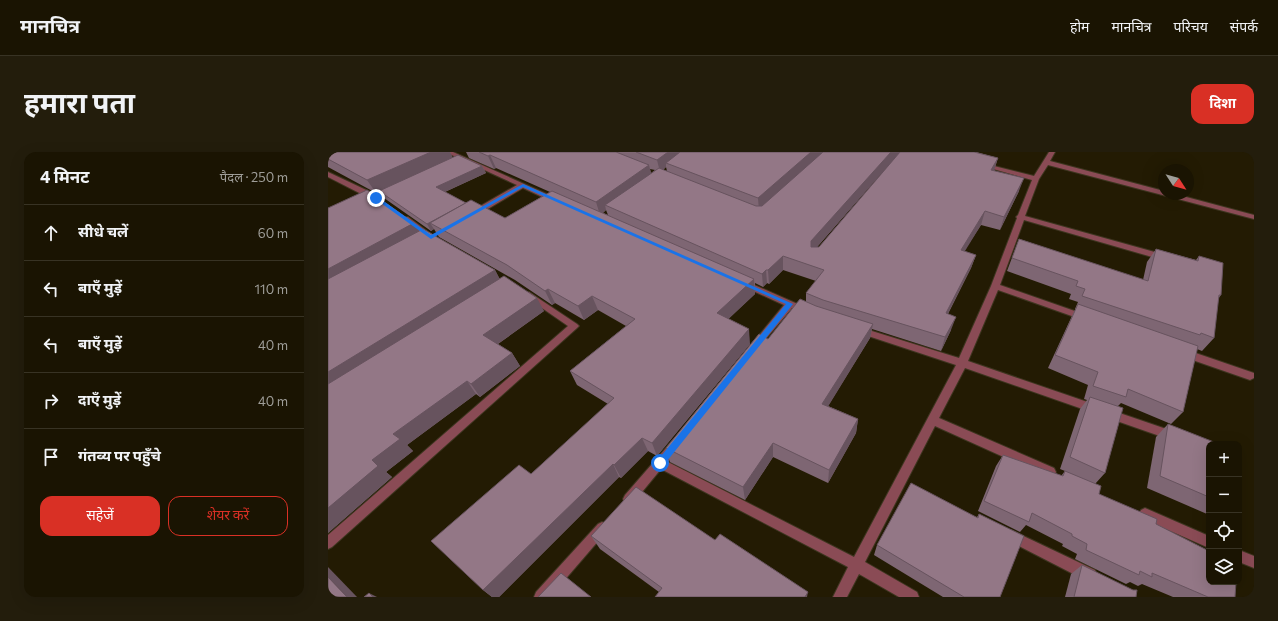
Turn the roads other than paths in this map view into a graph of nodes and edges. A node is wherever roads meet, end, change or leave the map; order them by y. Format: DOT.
graph roads {
  1 [pos="448,152"];
  2 [pos="473,152"];
  3 [pos="1052,152"];
  4 [pos="459,159"];
  5 [pos="1046,162"];
  6 [pos="977,164"];
  7 [pos="329,175"];
  8 [pos="1036,179"];
  9 [pos="523,186"];
  10 [pos="1158,191"];
  11 [pos="378,199"];
  12 [pos="1190,200"];
  13 [pos="566,204"];
  14 [pos="401,216"];
  15 [pos="1020,217"];
  16 [pos="1254,217"];
  17 [pos="464,219"];
  18 [pos="433,238"];
  19 [pos="1172,260"];
  20 [pos="734,279"];
  21 [pos="995,286"];
  22 [pos="518,287"];
  23 [pos="790,304"];
  24 [pos="812,314"];
  25 [pos="1093,320"];
  26 [pos="849,327"];
  27 [pos="1175,349"];
  28 [pos="750,353"];
  29 [pos="962,363"];
  30 [pos="1250,376"];
  31 [pos="931,420"];
  32 [pos="680,439"];
  33 [pos="1183,439"];
  34 [pos="660,463"];
  35 [pos="1063,478"];
  36 [pos="900,481"];
  37 [pos="914,488"];
  38 [pos="619,510"];
  39 [pos="1136,510"];
  40 [pos="608,521"];
  41 [pos="999,530"];
  42 [pos="1206,541"];
  43 [pos="328,544"];
  44 [pos="1242,557"];
  45 [pos="1254,562"];
  46 [pos="857,565"];
  47 [pos="1098,580"];
  48 [pos="541,597"];
  49 [pos="840,597"];
  50 [pos="912,597"];
  1 -- 4 [label="street"];
  2 -- 4 [label="street"];
  3 -- 5 [label="street"];
  4 -- 9 [label="street"];
  5 -- 8 [label="street"];
  5 -- 10 [label="street"];
  6 -- 8 [label="street"];
  7 -- 11 [label="street"];
  8 -- 15 [label="street"];
  9 -- 13 [label="street"];
  9 -- 17 [label="street"];
  12 -- 16 [label="street"];
  14 -- 18 [label="street"];
  15 -- 19 [label="street"];
  15 -- 21 [label="street"];
  20 -- 23 [label="street"];
  21 -- 25 [label="street"];
  21 -- 29 [label="street"];
  22 -- 43 [label="street"];
  23 -- 24 [label="street"];
  23 -- 28 [label="street"];
  26 -- 29 [label="street"];
  27 -- 30 [label="street"];
  29 -- 31 [label="street"];
  29 -- 33 [label="street"];
  31 -- 35 [label="street"];
  31 -- 36 [label="street"];
  32 -- 34 [label="street"];
  34 -- 38 [label="street"];
  34 -- 46 [label="street"];
  36 -- 37 [label="street"];
  36 -- 46 [label="street"];
  39 -- 42 [label="street"];
  40 -- 48 [label="street"];
  41 -- 47 [label="street"];
  44 -- 45 [label="street"];
  46 -- 49 [label="street"];
  46 -- 50 [label="street"];
}
